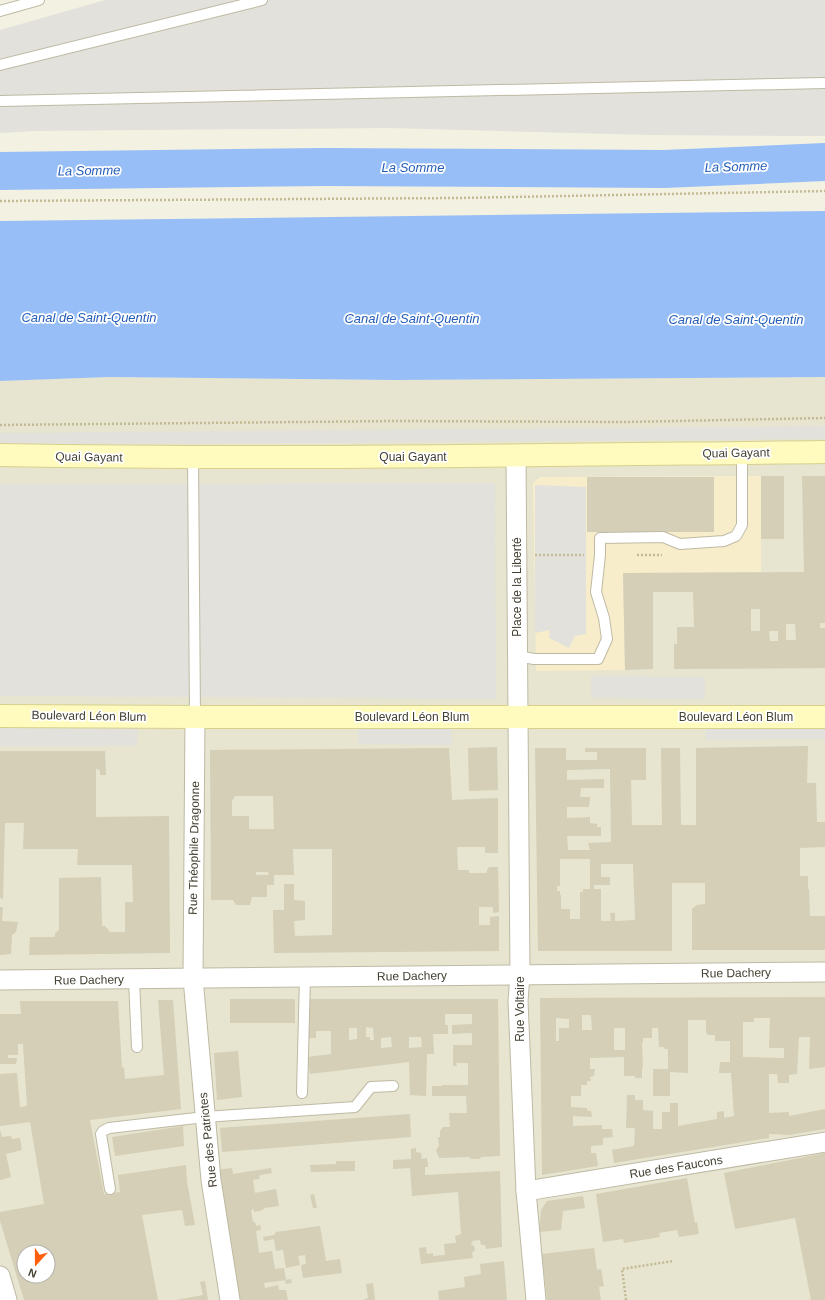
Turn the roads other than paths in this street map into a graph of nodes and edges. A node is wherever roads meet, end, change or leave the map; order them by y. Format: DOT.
graph roads {
  1 [pos="39,0"];
  2 [pos="262,0"];
  3 [pos="0,11"];
  4 [pos="0,65"];
  5 [pos="825,83"];
  6 [pos="0,101"];
  7 [pos="825,452"];
  8 [pos="742,453"];
  9 [pos="0,455"];
  10 [pos="516,456"];
  11 [pos="193,457"];
  12 [pos="517,656"];
  13 [pos="0,716"];
  14 [pos="518,717"];
  15 [pos="825,717"];
  16 [pos="195,718"];
  17 [pos="825,972"];
  18 [pos="520,975"];
  19 [pos="304,977"];
  20 [pos="193,978"];
  21 [pos="134,979"];
  22 [pos="0,980"];
  23 [pos="137,1047"];
  24 [pos="393,1086"];
  25 [pos="302,1093"];
  26 [pos="205,1117"];
  27 [pos="825,1142"];
  28 [pos="110,1189"];
  29 [pos="526,1191"];
  30 [pos="0,1276"];
  31 [pos="7,1300"];
  32 [pos="230,1300"];
  33 [pos="536,1300"];
  1 -- 3 [label="lane"];
  2 -- 4 [label="lane"];
  5 -- 6 [label="lane"];
  7 -- 8 [label="street, Quai Gayant"];
  8 -- 10 [label="street, Quai Gayant"];
  8 -- 12 [label="lane"];
  9 -- 11 [label="street, Quai Gayant"];
  10 -- 11 [label="street, Quai Gayant"];
  10 -- 12 [label="street, Place de la Liberté"];
  11 -- 16 [label="lane"];
  12 -- 14 [label="street, Place de la Liberté"];
  13 -- 16 [label="street, Boulevard Léon Blum"];
  14 -- 15 [label="street, Boulevard Léon Blum"];
  14 -- 16 [label="street, Boulevard Léon Blum"];
  14 -- 18 [label="street, Rue Voltaire"];
  16 -- 20 [label="street, Rue Théophile Dragonne"];
  17 -- 18 [label="street, Rue Dachery"];
  18 -- 19 [label="street, Rue Dachery"];
  18 -- 29 [label="street, Rue Voltaire"];
  19 -- 20 [label="street, Rue Dachery"];
  19 -- 25 [label="lane"];
  20 -- 21 [label="street, Rue Dachery"];
  20 -- 26 [label="street, Rue des Patriotes"];
  21 -- 22 [label="street, Rue Dachery"];
  21 -- 23 [label="lane"];
  24 -- 26 [label="lane"];
  26 -- 28 [label="lane"];
  26 -- 32 [label="street, Rue des Patriotes"];
  27 -- 29 [label="street, Rue des Faucons"];
  29 -- 33 [label="street, Rue Voltaire"];
  30 -- 31 [label="street"];
}
